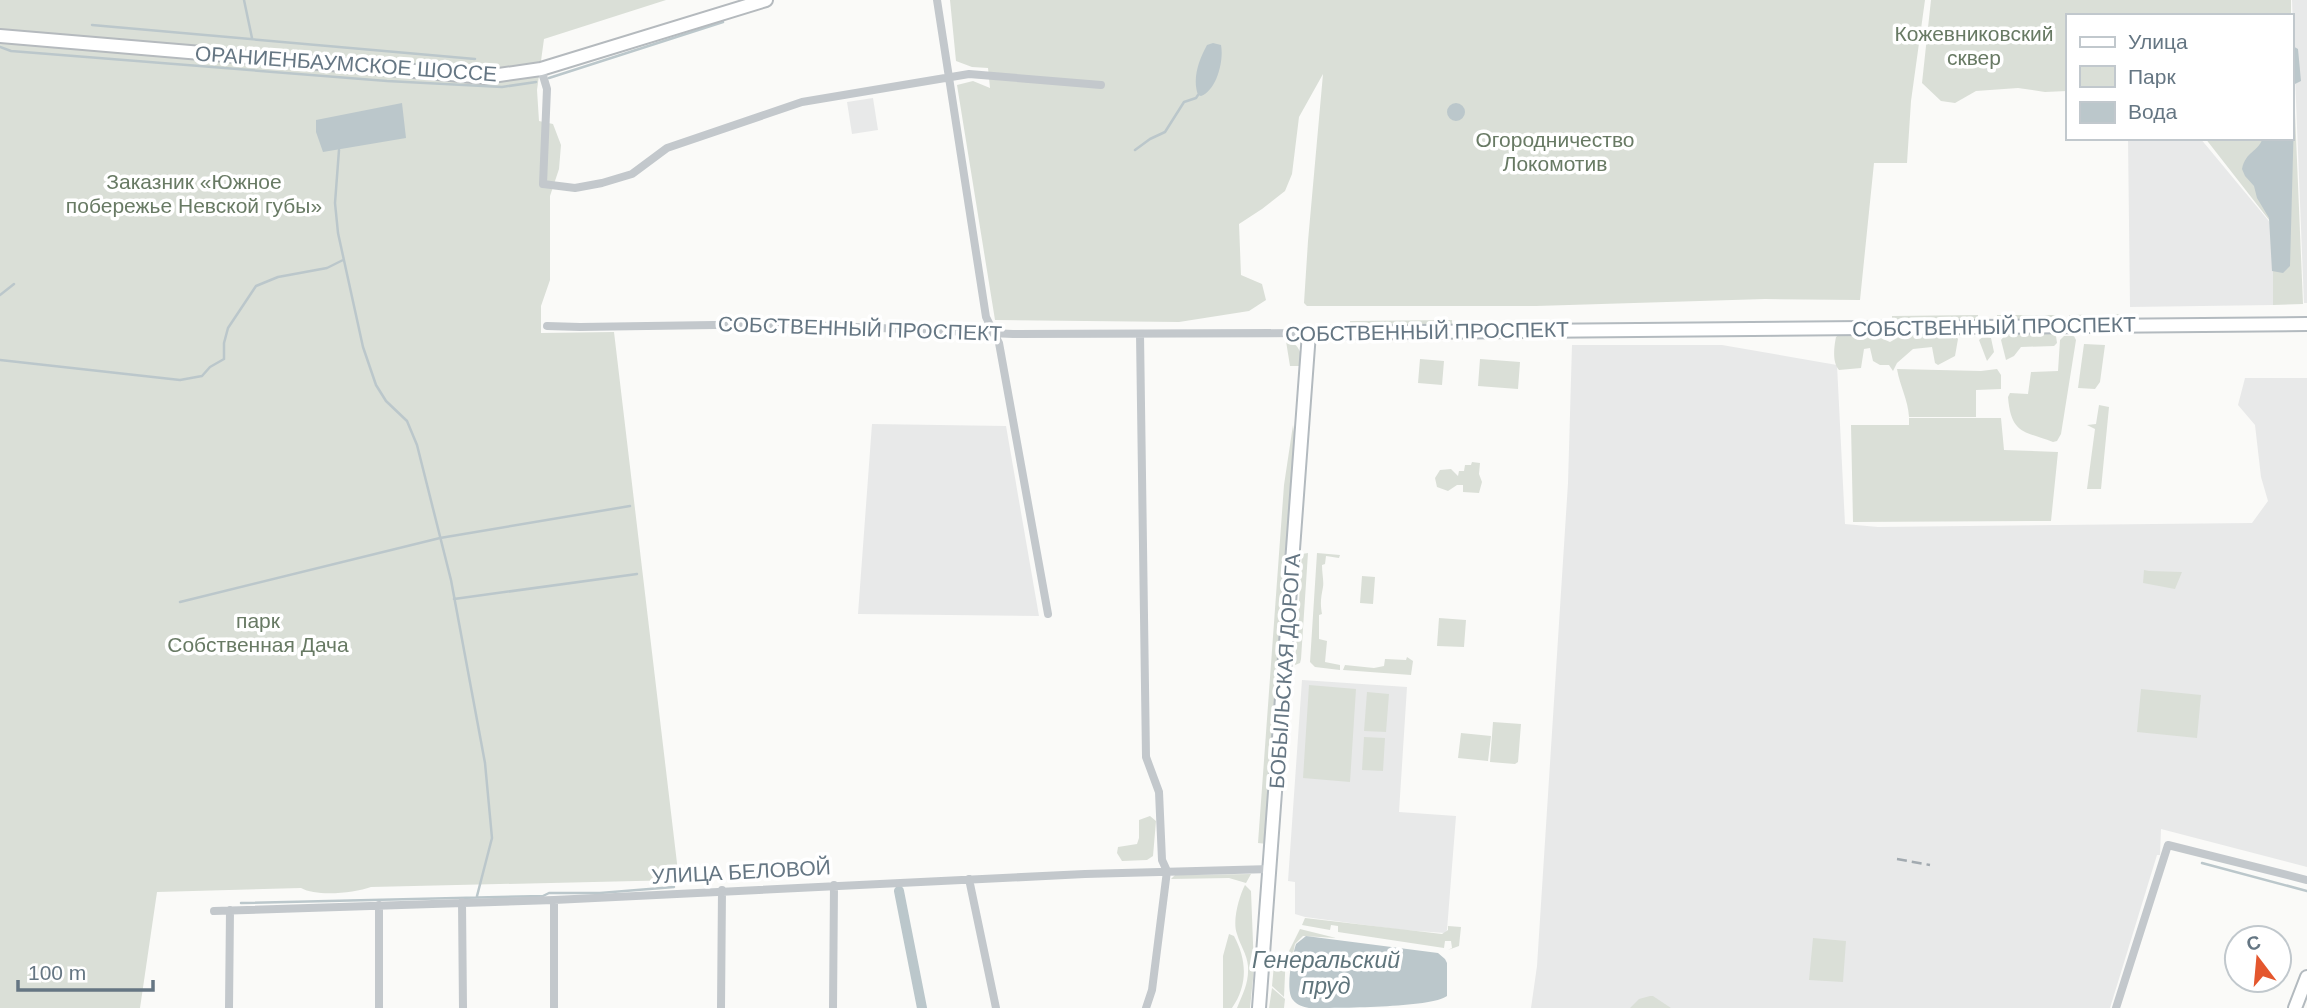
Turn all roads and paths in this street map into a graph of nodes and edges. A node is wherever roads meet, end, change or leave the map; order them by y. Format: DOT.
graph roads {
  1 [pos="766,0"];
  2 [pos="937,0"];
  3 [pos="0,36"];
  4 [pos="541,69"];
  5 [pos="951,77"];
  6 [pos="1101,85"];
  7 [pos="2307,324"];
  8 [pos="547,326"];
  9 [pos="993,332"];
  10 [pos="1309,333"];
  11 [pos="1140,334"];
  12 [pos="1048,614"];
  13 [pos="1271,869"];
  14 [pos="1167,871"];
  15 [pos="969,879"];
  16 [pos="2307,880"];
  17 [pos="834,885"];
  18 [pos="722,890"];
  19 [pos="554,900"];
  20 [pos="462,902"];
  21 [pos="379,905"];
  22 [pos="230,910"];
  23 [pos="214,911"];
  24 [pos="2307,977"];
  25 [pos="229,1008"];
  26 [pos="379,1008"];
  27 [pos="463,1008"];
  28 [pos="554,1008"];
  29 [pos="721,1008"];
  30 [pos="833,1008"];
  31 [pos="996,1008"];
  32 [pos="1146,1008"];
  33 [pos="1259,1008"];
  34 [pos="2116,1008"];
  35 [pos="2295,1008"];
  1 -- 4 [label="street, ОРАНИЕНБАУМСКОЕ ШОССЕ"];
  2 -- 5 [label="street"];
  3 -- 4 [label="street, ОРАНИЕНБАУМСКОЕ ШОССЕ"];
  4 -- 5 [label="street"];
  5 -- 6 [label="street"];
  5 -- 9 [label="street"];
  7 -- 10 [label="street, СОБСТВЕННЫЙ ПРОСПЕКТ"];
  8 -- 9 [label="street, СОБСТВЕННЫЙ ПРОСПЕКТ"];
  9 -- 11 [label="street, СОБСТВЕННЫЙ ПРОСПЕКТ"];
  9 -- 12 [label="street"];
  10 -- 11 [label="street, СОБСТВЕННЫЙ ПРОСПЕКТ"];
  10 -- 13 [label="street, БОБЫЛЬСКАЯ ДОРОГА"];
  11 -- 14 [label="street"];
  13 -- 14 [label="street, УЛИЦА БЕЛОВОЙ"];
  13 -- 33 [label="street, БОБЫЛЬСКАЯ ДОРОГА"];
  14 -- 15 [label="street, УЛИЦА БЕЛОВОЙ"];
  14 -- 32 [label="street"];
  15 -- 17 [label="street, УЛИЦА БЕЛОВОЙ"];
  15 -- 31 [label="street"];
  16 -- 34 [label="street"];
  17 -- 18 [label="street, УЛИЦА БЕЛОВОЙ"];
  17 -- 30 [label="street"];
  18 -- 19 [label="street, УЛИЦА БЕЛОВОЙ"];
  18 -- 29 [label="street"];
  19 -- 20 [label="street, УЛИЦА БЕЛОВОЙ"];
  19 -- 28 [label="street"];
  20 -- 21 [label="street, УЛИЦА БЕЛОВОЙ"];
  20 -- 27 [label="street"];
  21 -- 22 [label="street, УЛИЦА БЕЛОВОЙ"];
  21 -- 26 [label="street"];
  22 -- 23 [label="street, УЛИЦА БЕЛОВОЙ"];
  22 -- 25 [label="street"];
  24 -- 35 [label="street"];
}
